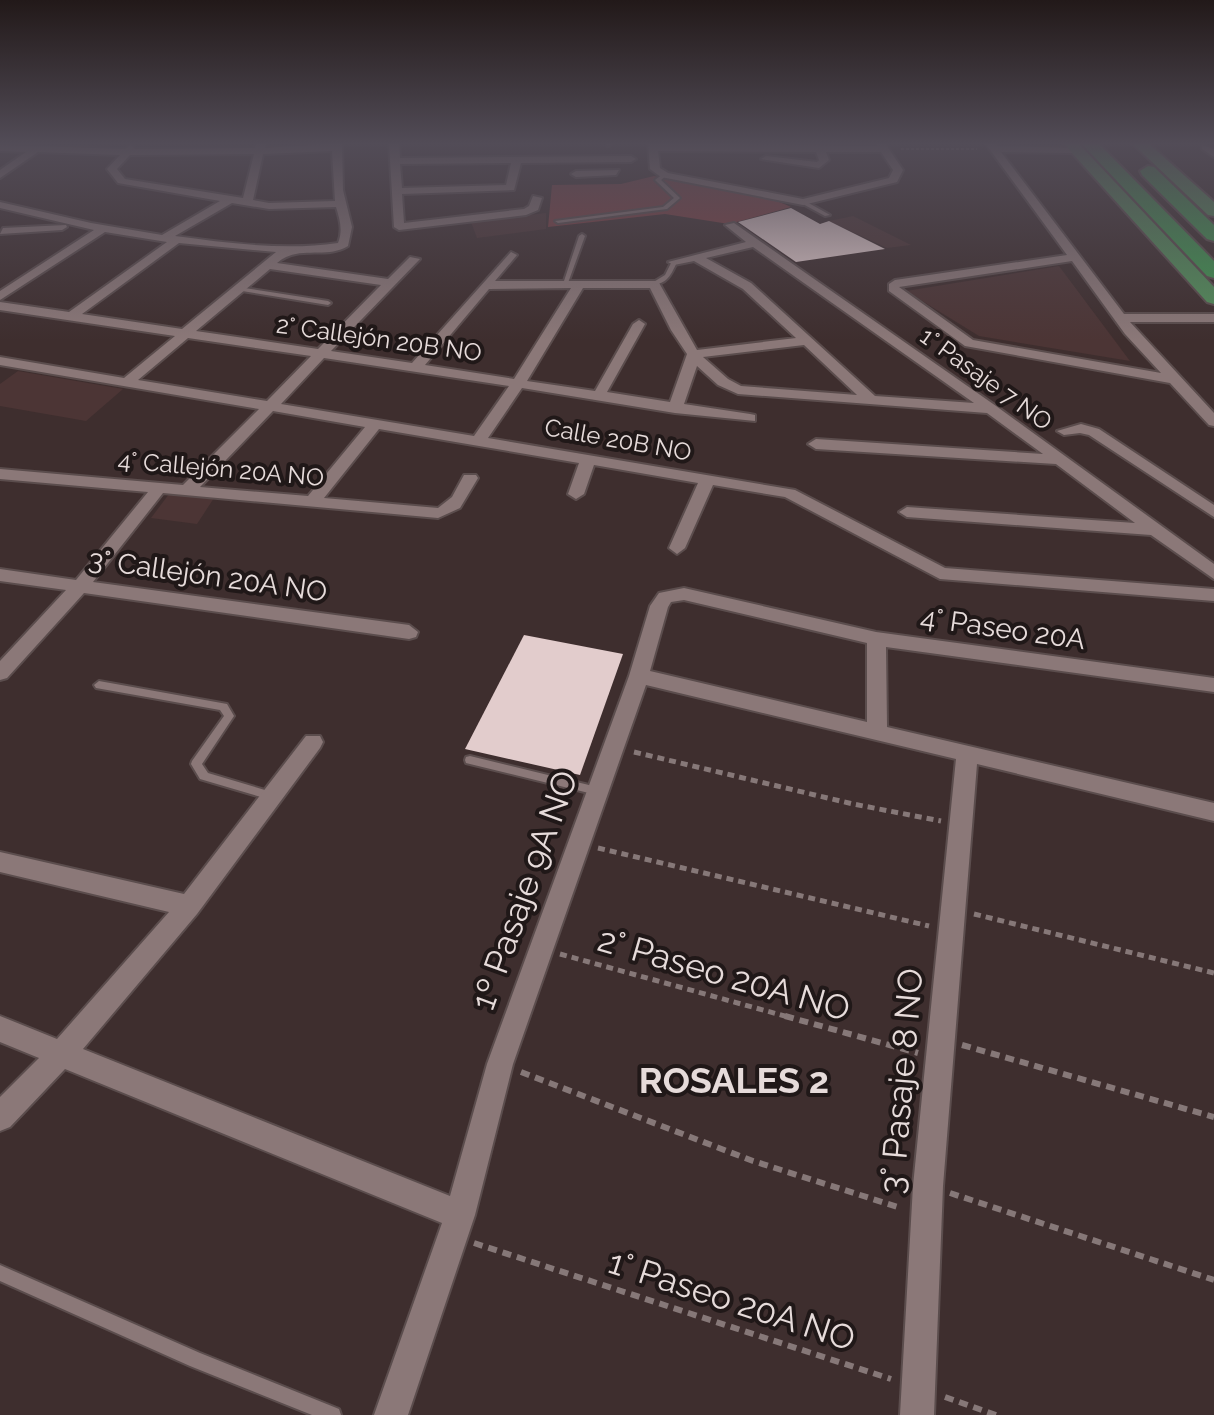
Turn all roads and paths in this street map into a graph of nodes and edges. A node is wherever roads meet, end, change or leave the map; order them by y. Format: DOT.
graph roads {
  1 [pos="15,209"];
  2 [pos="215,209"];
  3 [pos="342,209"];
  4 [pos="397,209"];
  5 [pos="532,209"];
  6 [pos="656,209"];
  7 [pos="816,209"];
  8 [pos="1040,209"];
  9 [pos="1136,209"];
  10 [pos="1147,209"];
  11 [pos="1190,209"];
  12 [pos="23,211"];
  13 [pos="827,215"];
  14 [pos="558,221"];
  15 [pos="84,225"];
  16 [pos="730,225"];
  17 [pos="103,229"];
  18 [pos="1,232"];
  19 [pos="1214,235"];
  20 [pos="582,236"];
  21 [pos="167,241"];
  22 [pos="754,243"];
  23 [pos="287,249"];
  24 [pos="511,255"];
  25 [pos="696,257"];
  26 [pos="1076,257"];
  27 [pos="414,259"];
  28 [pos="674,262"];
  29 [pos="268,265"];
  30 [pos="1214,272"];
  31 [pos="390,283"];
  32 [pos="565,283"];
  33 [pos="580,283"];
  34 [pos="654,284"];
  35 [pos="486,285"];
  36 [pos="238,289"];
  37 [pos="0,296"];
  38 [pos="1214,298"];
  39 [pos="328,303"];
  40 [pos="0,306"];
  41 [pos="72,316"];
  42 [pos="1121,318"];
  43 [pos="1214,318"];
  44 [pos="639,324"];
  45 [pos="1214,330"];
  46 [pos="1130,331"];
  47 [pos="187,333"];
  48 [pos="805,341"];
  49 [pos="322,352"];
  50 [pos="694,354"];
  51 [pos="7,362"];
  52 [pos="417,366"];
  53 [pos="0,375"];
  54 [pos="1173,379"];
  55 [pos="127,382"];
  56 [pos="519,382"];
  57 [pos="599,395"];
  58 [pos="871,400"];
  59 [pos="270,406"];
  60 [pos="675,409"];
  61 [pos="991,409"];
  62 [pos="750,418"];
  63 [pos="1214,422"];
  64 [pos="375,424"];
  65 [pos="1064,431"];
  66 [pos="478,441"];
  67 [pos="816,444"];
  68 [pos="588,460"];
  69 [pos="1060,460"];
  70 [pos="0,474"];
  71 [pos="470,478"];
  72 [pos="707,480"];
  73 [pos="160,487"];
  74 [pos="188,490"];
  75 [pos="576,494"];
  76 [pos="313,501"];
  77 [pos="907,512"];
  78 [pos="1214,512"];
  79 [pos="1156,530"];
  80 [pos="677,548"];
  81 [pos="1214,573"];
  82 [pos="0,575"];
  83 [pos="80,586"];
  84 [pos="1214,595"];
  85 [pos="409,632"];
  86 [pos="876,639"];
  87 [pos="0,673"];
  88 [pos="639,676"];
  89 [pos="99,685"];
  90 [pos="1214,685"];
  91 [pos="877,732"];
  92 [pos="313,742"];
  93 [pos="613,747"];
  94 [pos="967,753"];
  95 [pos="470,760"];
  96 [pos="597,791"];
  97 [pos="271,796"];
  98 [pos="1214,812"];
  99 [pos="959,825"];
  100 [pos="579,844"];
  101 [pos="0,862"];
  102 [pos="189,906"];
  103 [pos="951,920"];
  104 [pos="541,948"];
  105 [pos="1214,973"];
  106 [pos="0,1029"];
  107 [pos="940,1049"];
  108 [pos="62,1053"];
  109 [pos="500,1064"];
  110 [pos="0,1117"];
  111 [pos="1214,1117"];
  112 [pos="928,1186"];
  113 [pos="926,1216"];
  114 [pos="456,1226"];
  115 [pos="0,1273"];
  116 [pos="1214,1280"];
  117 [pos="918,1401"];
  118 [pos="333,1415"];
  119 [pos="391,1415"];
  120 [pos="996,1415"];
  1 -- 12 [label="street"];
  2 -- 21 [label="street"];
  3 -- 23 [label="street"];
  4 -- 5 [label="street"];
  6 -- 14 [label="lane"];
  7 -- 13 [label="lane"];
  8 -- 26 [label="street"];
  9 -- 38 [label="main road"];
  10 -- 30 [label="highway"];
  11 -- 19 [label="highway"];
  12 -- 15 [label="street"];
  12 -- 18 [label="street"];
  15 -- 17 [label="street"];
  15 -- 18 [label="street"];
  16 -- 22 [label="street, 1° Pasaje 7 NO"];
  17 -- 21 [label="street"];
  17 -- 37 [label="street"];
  20 -- 32 [label="lane"];
  21 -- 23 [label="street"];
  21 -- 41 [label="street"];
  22 -- 25 [label="street"];
  22 -- 61 [label="street, 1° Pasaje 7 NO"];
  23 -- 29 [label="street"];
  24 -- 35 [label="street"];
  25 -- 28 [label="street"];
  25 -- 48 [label="street"];
  26 -- 42 [label="street"];
  26 -- 54 [label="street"];
  27 -- 31 [label="street"];
  28 -- 34 [label="lane"];
  29 -- 31 [label="street"];
  29 -- 36 [label="street"];
  31 -- 49 [label="street"];
  32 -- 33 [label="street"];
  32 -- 35 [label="street"];
  33 -- 34 [label="street"];
  33 -- 56 [label="street"];
  34 -- 50 [label="street"];
  35 -- 52 [label="street"];
  36 -- 39 [label="lane"];
  36 -- 47 [label="street"];
  40 -- 41 [label="street, 2° Callejón 20B NO"];
  41 -- 47 [label="street, 2° Callejón 20B NO"];
  42 -- 43 [label="street"];
  42 -- 46 [label="street"];
  44 -- 57 [label="street"];
  45 -- 46 [label="street"];
  46 -- 54 [label="street"];
  47 -- 49 [label="street, 2° Callejón 20B NO"];
  47 -- 55 [label="street"];
  48 -- 50 [label="street"];
  48 -- 58 [label="street"];
  49 -- 52 [label="street, 2° Callejón 20B NO"];
  49 -- 59 [label="street"];
  50 -- 58 [label="street"];
  50 -- 60 [label="street"];
  51 -- 53 [label="street"];
  51 -- 55 [label="street, Calle 20B NO"];
  52 -- 56 [label="street, 2° Callejón 20B NO"];
  54 -- 63 [label="street"];
  55 -- 59 [label="street, Calle 20B NO"];
  56 -- 57 [label="street, 2° Callejón 20B NO"];
  56 -- 66 [label="street"];
  57 -- 60 [label="street, 2° Callejón 20B NO"];
  58 -- 61 [label="street"];
  59 -- 64 [label="street, Calle 20B NO"];
  59 -- 74 [label="street"];
  60 -- 62 [label="street, 2° Callejón 20B NO"];
  61 -- 69 [label="street, 1° Pasaje 7 NO"];
  64 -- 66 [label="street, Calle 20B NO"];
  64 -- 76 [label="street"];
  65 -- 78 [label="street"];
  66 -- 68 [label="street, Calle 20B NO"];
  67 -- 69 [label="street"];
  68 -- 72 [label="street, Calle 20B NO"];
  68 -- 75 [label="street"];
  69 -- 79 [label="street, 1° Pasaje 7 NO"];
  70 -- 73 [label="street, 4° Callejón 20A NO"];
  71 -- 76 [label="street, 4° Callejón 20A NO"];
  72 -- 80 [label="street"];
  72 -- 84 [label="street, Calle 20B NO"];
  73 -- 74 [label="street, 4° Callejón 20A NO"];
  73 -- 83 [label="street"];
  74 -- 76 [label="street, 4° Callejón 20A NO"];
  77 -- 79 [label="street"];
  79 -- 81 [label="street, 1° Pasaje 7 NO"];
  82 -- 83 [label="street, 3° Callejón 20A NO"];
  83 -- 85 [label="street, 3° Callejón 20A NO"];
  83 -- 87 [label="street"];
  86 -- 88 [label="street, 1º Pasaje 9A NO"];
  86 -- 90 [label="street, 4° Paseo 20A"];
  86 -- 91 [label="street"];
  88 -- 91 [label="street"];
  88 -- 93 [label="street, 1º Pasaje 9A NO"];
  89 -- 97 [label="lane"];
  91 -- 94 [label="street"];
  92 -- 97 [label="street"];
  93 -- 96 [label="street, 1º Pasaje 9A NO"];
  93 -- 99 [label="path"];
  94 -- 98 [label="street"];
  94 -- 99 [label="street, 3° Pasaje 8 NO"];
  95 -- 96 [label="lane"];
  96 -- 100 [label="street, 1º Pasaje 9A NO"];
  97 -- 102 [label="street"];
  99 -- 103 [label="street, 3° Pasaje 8 NO"];
  100 -- 103 [label="path"];
  100 -- 104 [label="street, 1º Pasaje 9A NO"];
  101 -- 102 [label="street"];
  102 -- 108 [label="street"];
  103 -- 105 [label="path"];
  103 -- 107 [label="street, 3° Pasaje 8 NO"];
  104 -- 107 [label="path, 2° Paseo 20A NO"];
  104 -- 109 [label="street, 1º Pasaje 9A NO"];
  106 -- 108 [label="street"];
  107 -- 111 [label="path, 2° Paseo 20A NO"];
  107 -- 112 [label="street, 3° Pasaje 8 NO"];
  108 -- 110 [label="street"];
  108 -- 114 [label="street"];
  109 -- 113 [label="path"];
  109 -- 114 [label="street, 1º Pasaje 9A NO"];
  112 -- 113 [label="street, 3° Pasaje 8 NO"];
  112 -- 116 [label="path"];
  113 -- 117 [label="street, 3° Pasaje 8 NO"];
  114 -- 117 [label="path, 1° Paseo 20A NO"];
  114 -- 119 [label="street, 1º Pasaje 9A NO"];
  115 -- 118 [label="lane"];
  117 -- 120 [label="path, 1° Paseo 20A NO"];
}
